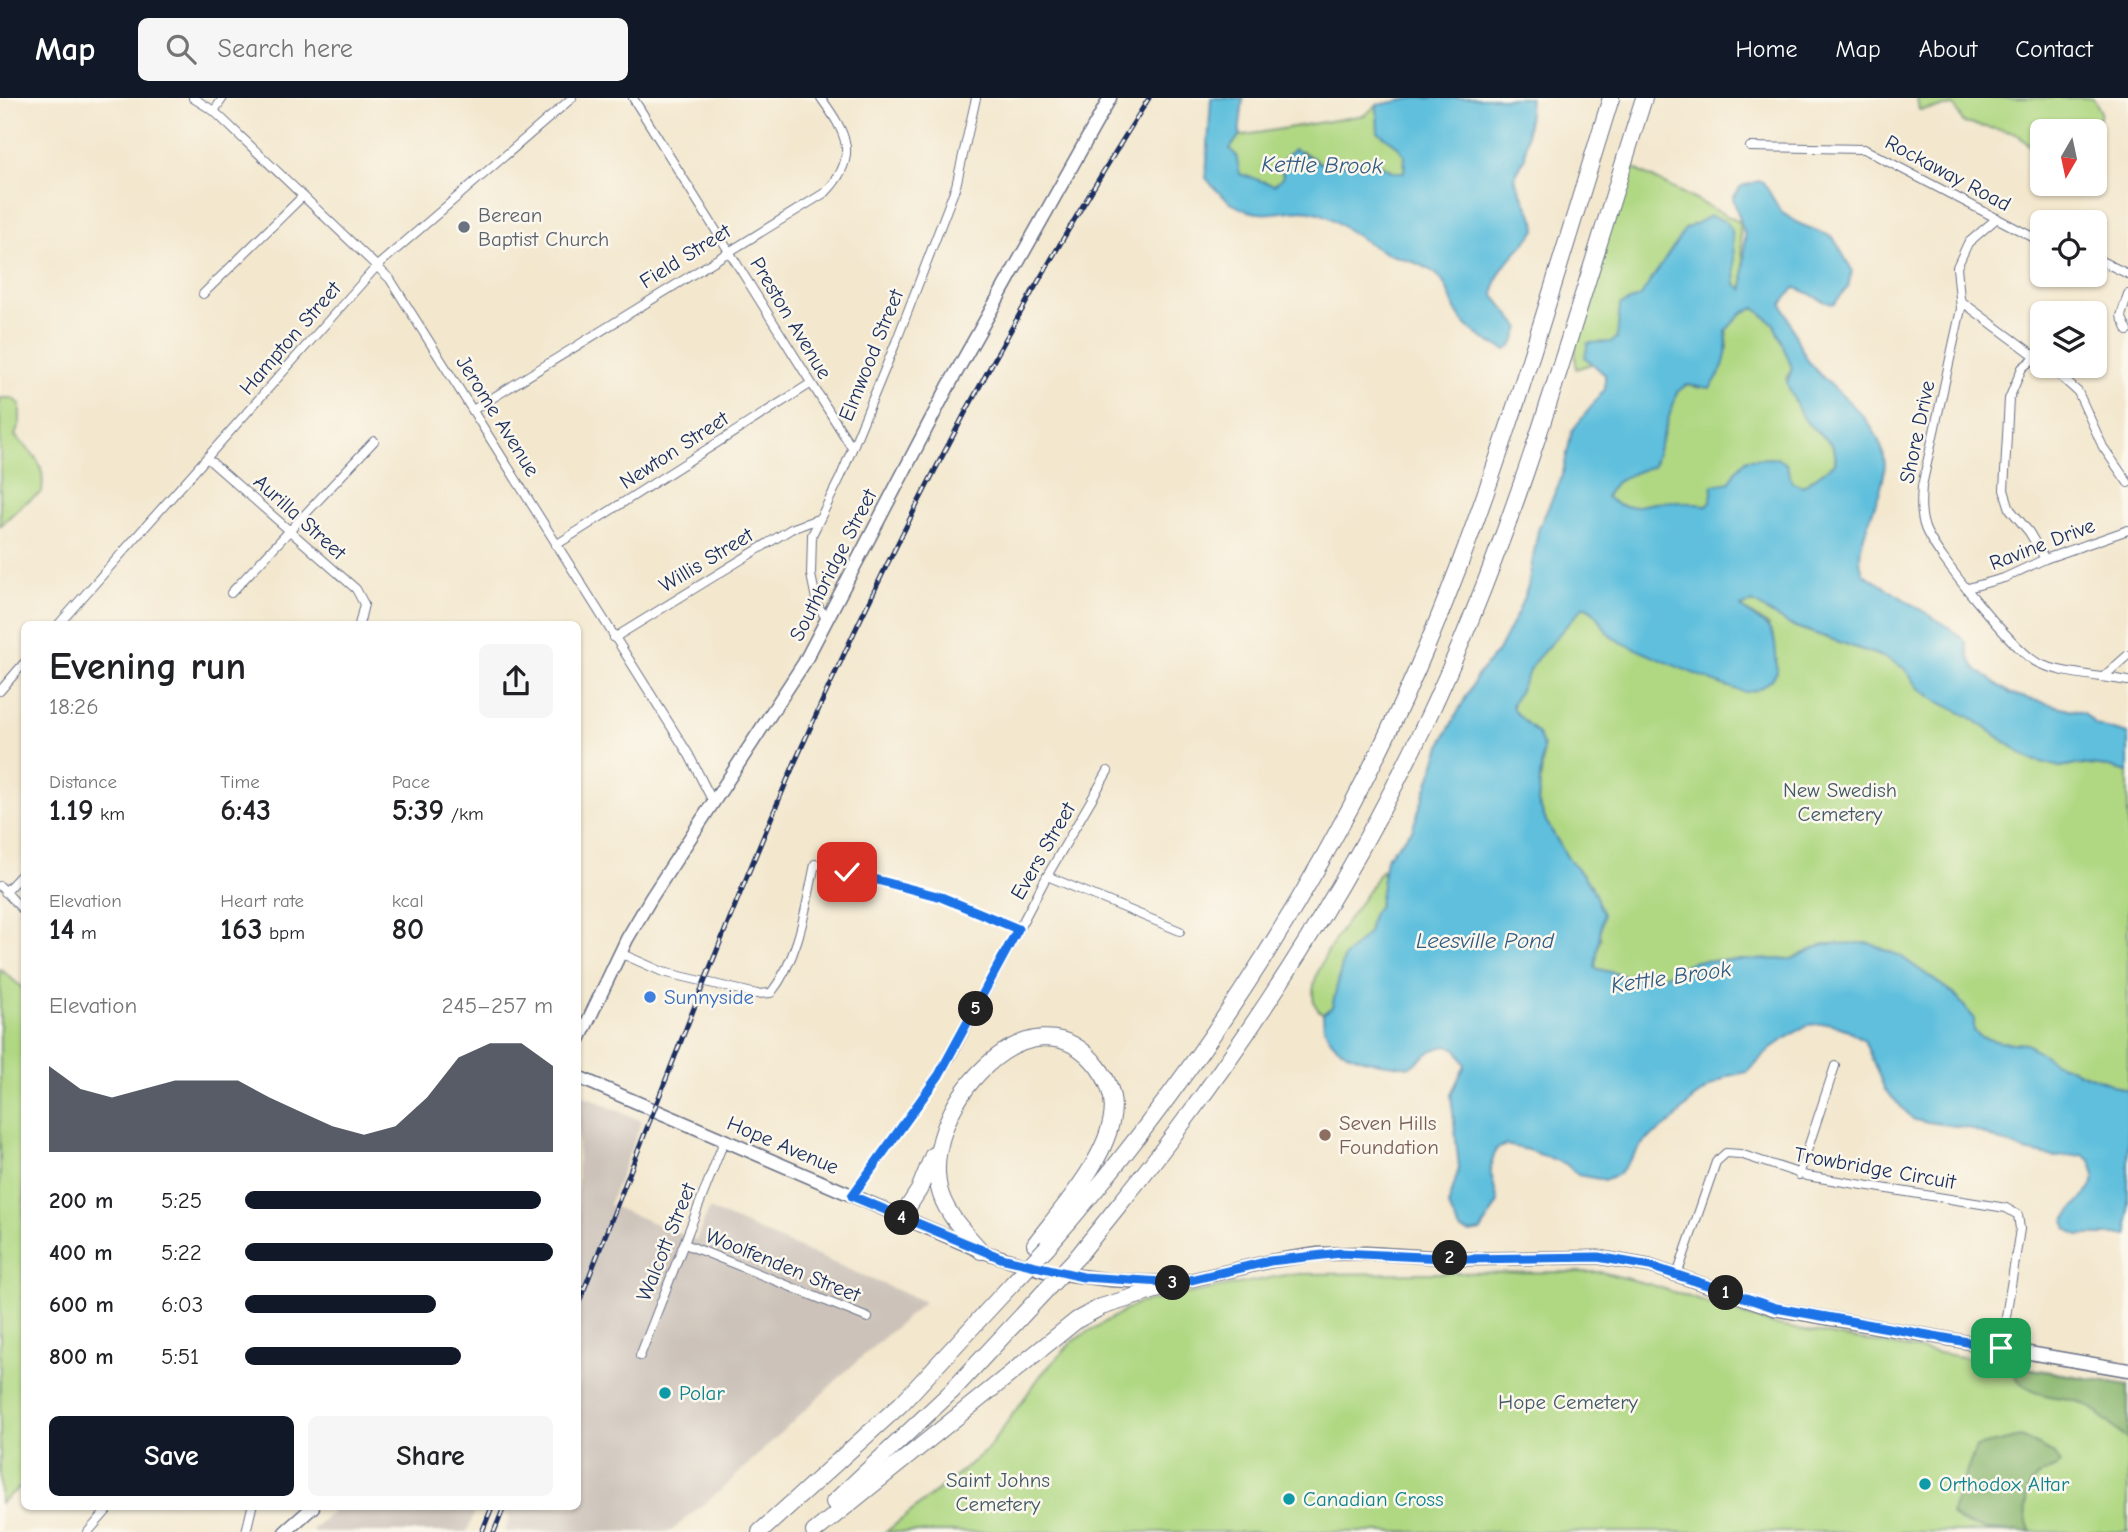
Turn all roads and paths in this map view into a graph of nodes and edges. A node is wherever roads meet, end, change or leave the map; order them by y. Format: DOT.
graph roads {
  1 [pos="193,98"];
  2 [pos="223,98"];
  3 [pos="572,98"];
  4 [pos="634,98"];
  5 [pos="821,98"];
  6 [pos="976,98"];
  7 [pos="1110,98"];
  8 [pos="1611,98"];
  9 [pos="1644,98"];
  10 [pos="214,111"];
  11 [pos="1750,147"];
  12 [pos="302,197"];
  13 [pos="1997,218"];
  14 [pos="2030,236"];
  15 [pos="729,250"];
  16 [pos="2107,264"];
  17 [pos="377,266"];
  18 [pos="2128,274"];
  19 [pos="2128,293"];
  20 [pos="203,294"];
  21 [pos="1961,301"];
  22 [pos="2128,331"];
  23 [pos="2030,351"];
  24 [pos="2030,364"];
  25 [pos="2062,378"];
  26 [pos="810,384"];
  27 [pos="473,410"];
  28 [pos="374,441"];
  29 [pos="852,448"];
  30 [pos="208,459"];
  31 [pos="2127,480"];
  32 [pos="818,519"];
  33 [pos="2128,530"];
  34 [pos="291,532"];
  35 [pos="556,545"];
  36 [pos="2045,559"];
  37 [pos="1968,588"];
  38 [pos="231,593"];
  39 [pos="827,620"];
  40 [pos="62,621"];
  41 [pos="360,621"];
  42 [pos="614,638"];
  43 [pos="2128,655"];
  44 [pos="21,666"];
  45 [pos="2104,677"];
  46 [pos="2128,681"];
  47 [pos="0,691"];
  48 [pos="1108,771"];
  49 [pos="713,802"];
  50 [pos="21,874"];
  51 [pos="1047,876"];
  52 [pos="3,889"];
  53 [pos="21,908"];
  54 [pos="1018,929"];
  55 [pos="1180,931"];
  56 [pos="620,953"];
  57 [pos="581,1036"];
  58 [pos="1835,1066"];
  59 [pos="581,1078"];
  60 [pos="942,1134"];
  61 [pos="724,1141"];
  62 [pos="1799,1175"];
  63 [pos="852,1196"];
  64 [pos="901,1218"];
  65 [pos="685,1244"];
  66 [pos="1041,1245"];
  67 [pos="981,1251"];
  68 [pos="1677,1275"];
  69 [pos="1178,1283"];
  70 [pos="867,1318"];
  71 [pos="2001,1348"];
  72 [pos="640,1356"];
  73 [pos="2128,1370"];
  74 [pos="107,1510"];
  75 [pos="251,1510"];
  76 [pos="310,1510"];
  77 [pos="88,1532"];
  78 [pos="246,1532"];
  79 [pos="285,1532"];
  80 [pos="760,1532"];
  81 [pos="801,1532"];
  82 [pos="814,1532"];
  1 -- 10 [label="street, Jerome Avenue"];
  2 -- 10 [label="street"];
  3 -- 17 [label="street, Hampton Street"];
  4 -- 15 [label="street, Preston Avenue"];
  5 -- 15 [label="street, Field Street"];
  6 -- 29 [label="street, Elmwood Street"];
  7 -- 39 [label="main road, Southbridge Street"];
  8 -- 66 [label="highway"];
  9 -- 81 [label="highway, bridge"];
  10 -- 12 [label="street, Jerome Avenue"];
  11 -- 13 [label="street, Rockaway Road"];
  12 -- 17 [label="street, Jerome Avenue"];
  12 -- 20 [label="street"];
  13 -- 14 [label="street, Rockaway Road"];
  13 -- 21 [label="street, Shore Drive"];
  15 -- 26 [label="street, Preston Avenue"];
  15 -- 27 [label="street, Field Street"];
  16 -- 18 [label="street"];
  17 -- 27 [label="street, Jerome Avenue"];
  17 -- 30 [label="street, Hampton Street"];
  19 -- 22 [label="street"];
  21 -- 23 [label="street"];
  21 -- 37 [label="street, Shore Drive"];
  24 -- 36 [label="street"];
  25 -- 31 [label="street"];
  26 -- 29 [label="street, Preston Avenue"];
  26 -- 35 [label="street, Newton Street"];
  27 -- 35 [label="street, Jerome Avenue"];
  28 -- 34 [label="street"];
  29 -- 32 [label="street, Elmwood Street"];
  30 -- 34 [label="street, Aurilla Street"];
  30 -- 40 [label="street, Hampton Street"];
  32 -- 39 [label="street, Elmwood Street"];
  32 -- 42 [label="street, Willis Street"];
  33 -- 36 [label="street, Ravine Drive"];
  34 -- 38 [label="street"];
  34 -- 41 [label="street, Aurilla Street"];
  35 -- 42 [label="street, Jerome Avenue"];
  36 -- 37 [label="street, Ravine Drive"];
  37 -- 45 [label="street, Shore Drive"];
  39 -- 49 [label="main road, Southbridge Street"];
  42 -- 49 [label="street, Jerome Avenue"];
  43 -- 45 [label="street"];
  44 -- 47 [label="street"];
  45 -- 46 [label="street, Shore Drive"];
  48 -- 51 [label="street, Evers Street"];
  49 -- 56 [label="main road, Southbridge Street"];
  50 -- 52 [label="street"];
  51 -- 54 [label="street, Evers Street"];
  51 -- 55 [label="street"];
  52 -- 53 [label="street"];
  54 -- 56 [label="street"];
  54 -- 63 [label="street, Evers Street"];
  56 -- 57 [label="main road, Southbridge Street"];
  58 -- 62 [label="street"];
  59 -- 61 [label="main road, Hope Avenue"];
  60 -- 64 [label="highway"];
  60 -- 66 [label="highway"];
  60 -- 67 [label="highway"];
  61 -- 63 [label="main road, Hope Avenue"];
  61 -- 65 [label="street, Walcott Street"];
  62 -- 68 [label="street, Trowbridge Circuit"];
  62 -- 71 [label="street, Trowbridge Circuit"];
  63 -- 64 [label="main road, Hope Avenue"];
  64 -- 67 [label="main road, Hope Avenue"];
  65 -- 70 [label="street, Woolfenden Street"];
  65 -- 72 [label="street, Walcott Street"];
  66 -- 80 [label="highway, bridge"];
  67 -- 69 [label="main road, Hope Avenue"];
  68 -- 69 [label="main road, Hope Avenue"];
  68 -- 71 [label="main road, Hope Avenue"];
  69 -- 82 [label="highway"];
  71 -- 73 [label="main road, Hope Avenue"];
  74 -- 77 [label="street"];
  75 -- 78 [label="street"];
  76 -- 79 [label="main road"];
}
